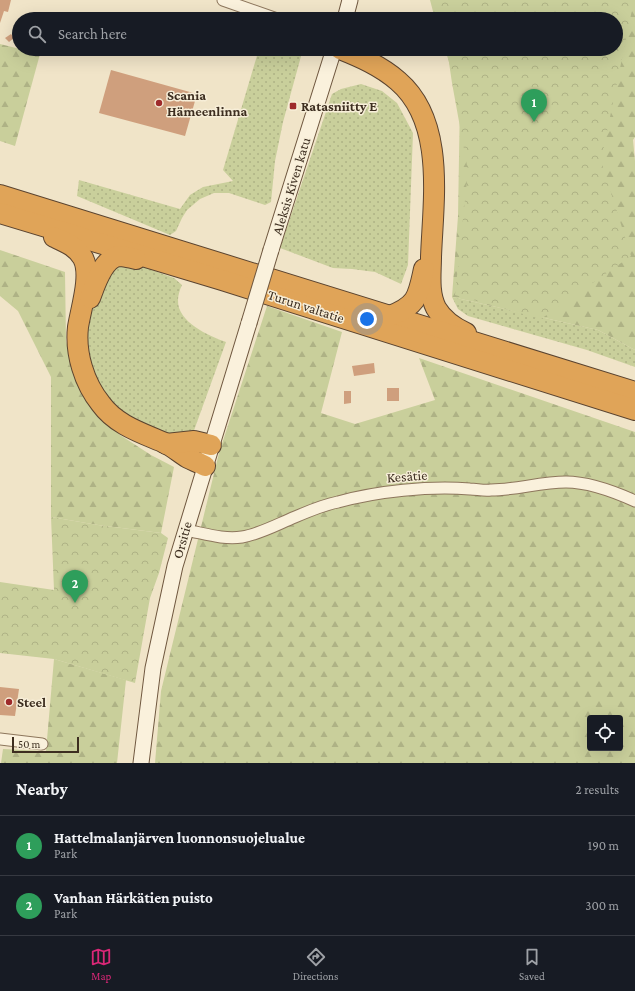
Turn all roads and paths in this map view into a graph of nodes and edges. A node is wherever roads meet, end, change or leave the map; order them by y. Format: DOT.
graph roads {
  1 [pos="223,0"];
  2 [pos="350,0"];
  3 [pos="257,12"];
  4 [pos="347,12"];
  5 [pos="332,56"];
  6 [pos="356,56"];
  7 [pos="0,195"];
  8 [pos="0,213"];
  9 [pos="0,221"];
  10 [pos="432,236"];
  11 [pos="222,280"];
  12 [pos="390,316"];
  13 [pos="249,323"];
  14 [pos="78,328"];
  15 [pos="504,351"];
  16 [pos="635,392"];
  17 [pos="635,410"];
  18 [pos="166,444"];
  19 [pos="211,445"];
  20 [pos="205,466"];
  21 [pos="635,501"];
  22 [pos="185,530"];
  23 [pos="0,739"];
  24 [pos="42,744"];
  25 [pos="141,763"];
  1 -- 3 [label="street"];
  2 -- 4 [label="main road"];
  5 -- 13 [label="main road, Aleksis Kiven katu, bridge"];
  6 -- 10 [label="highway"];
  7 -- 12 [label="highway, Turun valtatie"];
  8 -- 11 [label="highway, Turun valtatie"];
  9 -- 14 [label="highway"];
  10 -- 12 [label="highway"];
  10 -- 15 [label="highway"];
  11 -- 14 [label="highway"];
  11 -- 17 [label="highway, Turun valtatie"];
  12 -- 15 [label="highway, Turun valtatie"];
  13 -- 19 [label="main road, Orsitie"];
  14 -- 18 [label="highway"];
  15 -- 16 [label="highway, Turun valtatie"];
  18 -- 19 [label="highway"];
  18 -- 20 [label="highway"];
  19 -- 20 [label="main road, Orsitie"];
  20 -- 22 [label="main road, Orsitie"];
  21 -- 22 [label="street, Kesätie"];
  22 -- 25 [label="main road, Orsitie"];
  23 -- 24 [label="street"];
}
